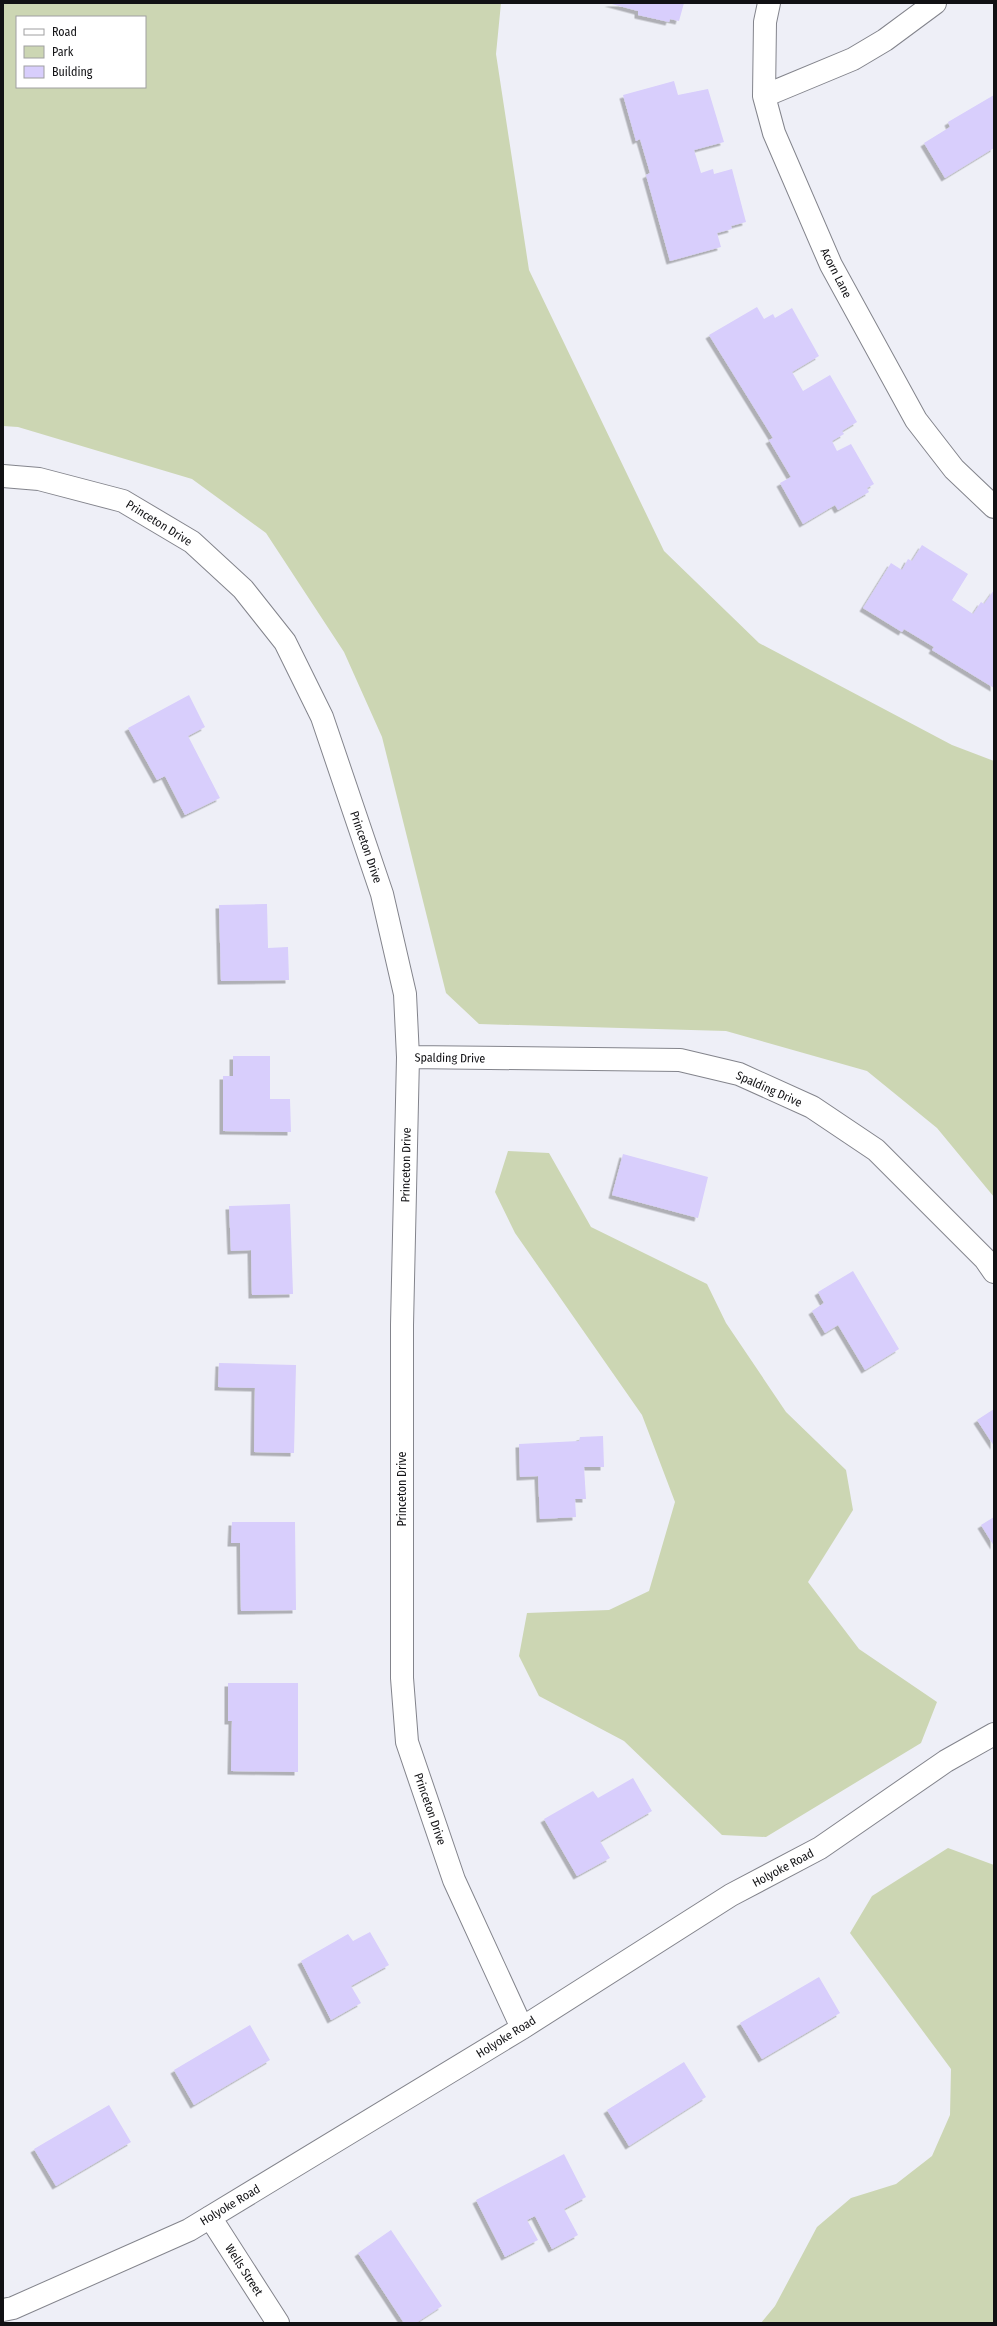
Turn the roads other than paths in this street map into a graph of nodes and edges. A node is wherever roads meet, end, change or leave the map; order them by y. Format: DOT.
graph roads {
  1 [pos="769,3"];
  2 [pos="934,3"];
  3 [pos="764,96"];
  4 [pos="3,476"];
  5 [pos="994,507"];
  6 [pos="408,1058"];
  7 [pos="994,1272"];
  8 [pos="994,1734"];
  9 [pos="522,2028"];
  10 [pos="210,2217"];
  11 [pos="3,2310"];
  12 [pos="278,2323"];
  1 -- 3 [label="street, Acorn Lane"];
  2 -- 3 [label="street"];
  3 -- 5 [label="street, Acorn Lane"];
  4 -- 6 [label="street, Princeton Drive"];
  6 -- 7 [label="street, Spalding Drive"];
  6 -- 9 [label="street, Princeton Drive"];
  8 -- 9 [label="street, Holyoke Road"];
  9 -- 10 [label="street, Holyoke Road"];
  10 -- 11 [label="street, Holyoke Road"];
  10 -- 12 [label="street, Wells Street"];
}
